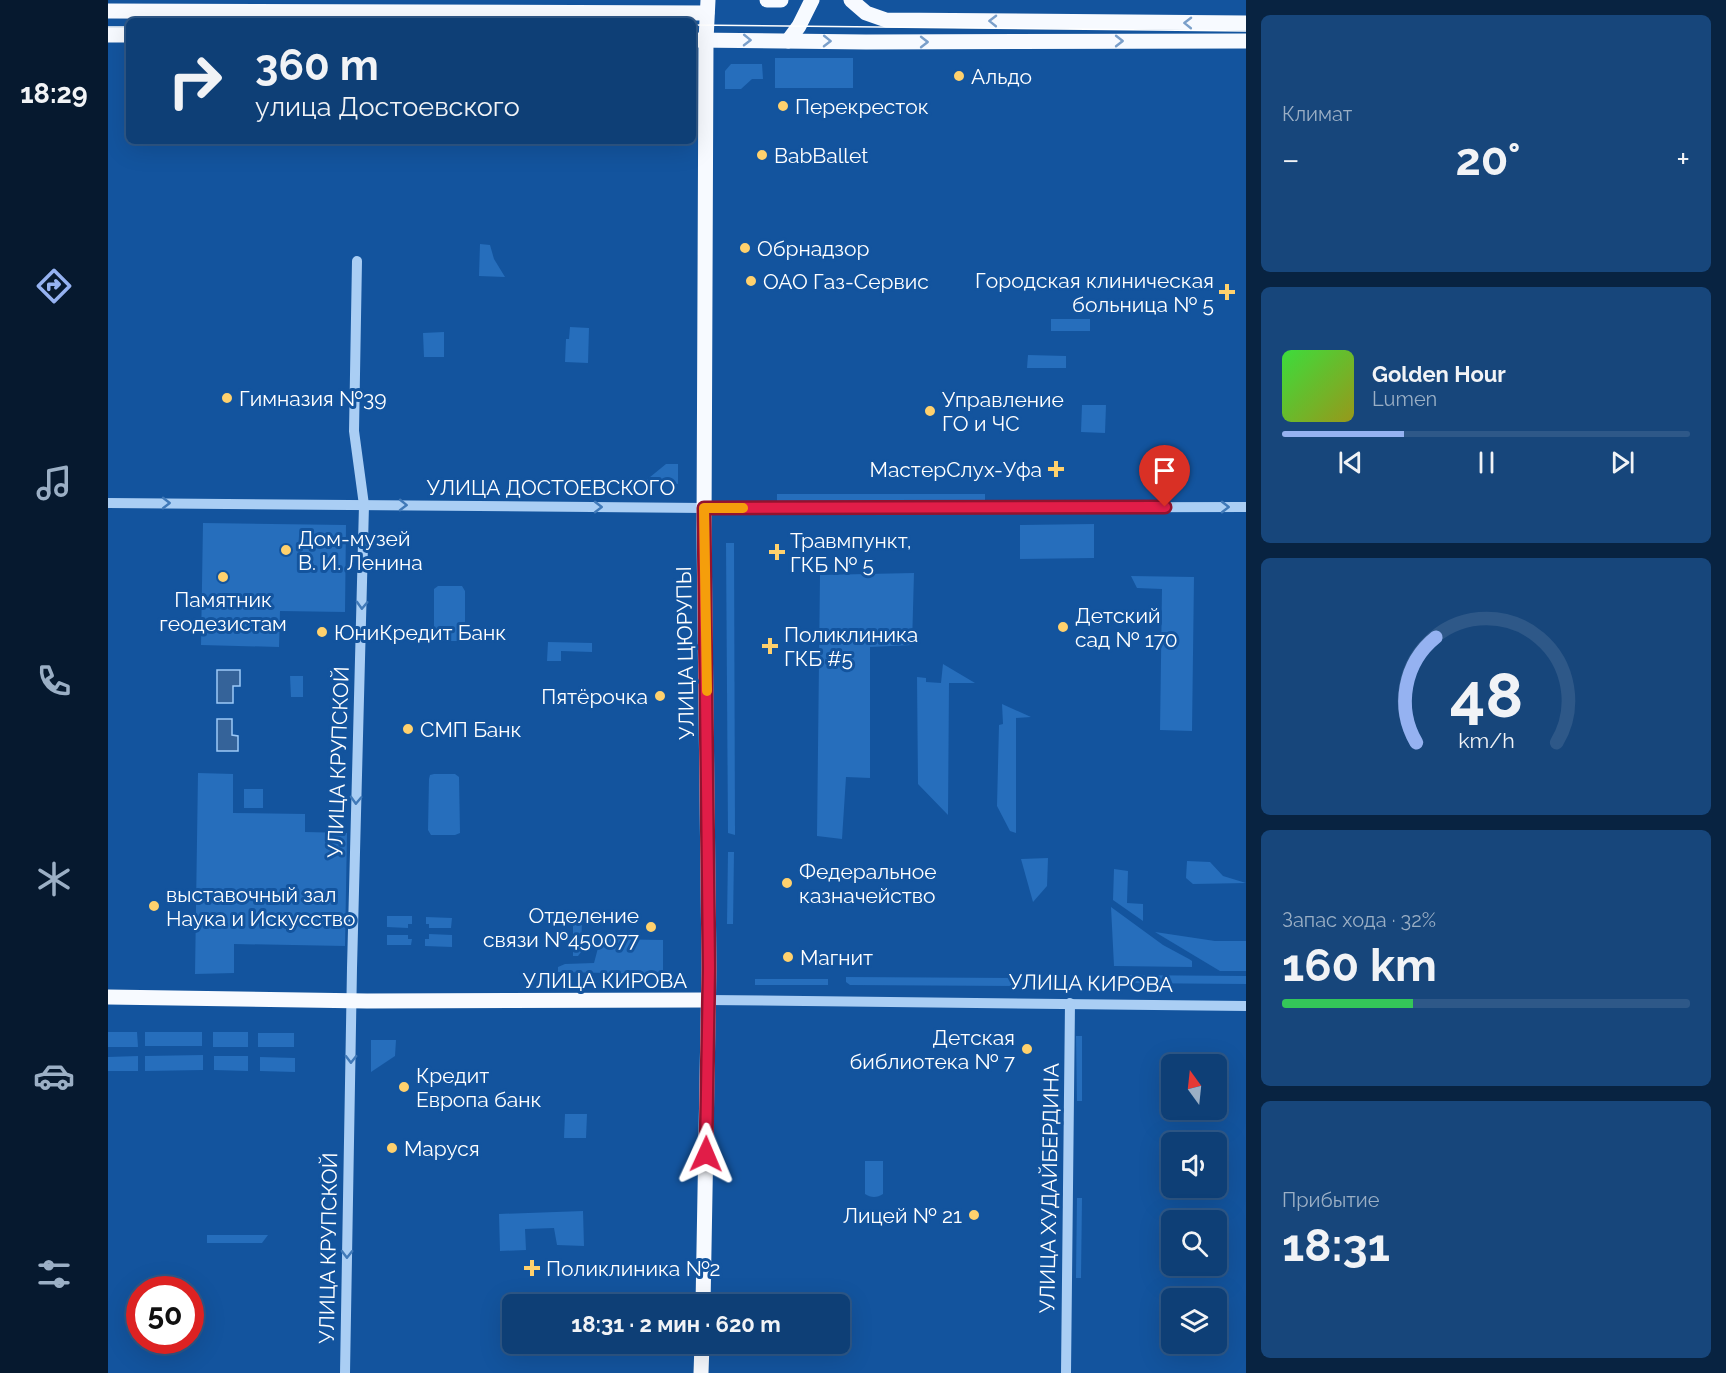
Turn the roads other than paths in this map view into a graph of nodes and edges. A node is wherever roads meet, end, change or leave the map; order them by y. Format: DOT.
graph roads {
  1 [pos="767,0"];
  2 [pos="781,0"];
  3 [pos="812,0"];
  4 [pos="853,1"];
  5 [pos="707,7"];
  6 [pos="108,11"];
  7 [pos="1246,23"];
  8 [pos="108,34"];
  9 [pos="126,35"];
  10 [pos="700,40"];
  11 [pos="788,41"];
  12 [pos="1246,41"];
  13 [pos="357,261"];
  14 [pos="108,503"];
  15 [pos="364,505"];
  16 [pos="1246,507"];
  17 [pos="704,508"];
  18 [pos="108,997"];
  19 [pos="708,1000"];
  20 [pos="352,1001"];
  21 [pos="1070,1004"];
  22 [pos="1246,1006"];
  23 [pos="703,1294"];
  24 [pos="702,1354"];
  25 [pos="345,1373"];
  26 [pos="702,1373"];
  27 [pos="1066,1373"];
  1 -- 2 [label="main road"];
  3 -- 11 [label="main road"];
  7 -- 4 [label="main road, one-way"];
  5 -- 6 [label="main road"];
  5 -- 10 [label="main road, УЛИЦА ЦЮРУПЫ"];
  8 -- 9 [label="main road"];
  10 -- 11 [label="main road, one-way"];
  10 -- 17 [label="main road, УЛИЦА ЦЮРУПЫ"];
  11 -- 12 [label="main road, one-way"];
  13 -- 15 [label="street, УЛИЦА КРУПСКОЙ"];
  14 -- 15 [label="street, УЛИЦА ДОСТОЕВСКОГО, one-way"];
  15 -- 17 [label="street, УЛИЦА ДОСТОЕВСКОГО, one-way"];
  15 -- 20 [label="street, УЛИЦА КРУПСКОЙ, one-way"];
  17 -- 16 [label="street, УЛИЦА ДОСТОЕВСКОГО, one-way"];
  17 -- 19 [label="main road, УЛИЦА ЦЮРУПЫ"];
  18 -- 20 [label="main road, УЛИЦА КИРОВА"];
  19 -- 20 [label="main road, УЛИЦА КИРОВА"];
  19 -- 21 [label="street, УЛИЦА КИРОВА"];
  19 -- 23 [label="main road, УЛИЦА ЦЮРУПЫ"];
  20 -- 25 [label="street, УЛИЦА КРУПСКОЙ, one-way"];
  21 -- 22 [label="street, УЛИЦА КИРОВА"];
  21 -- 27 [label="street, УЛИЦА ХУДАЙБЕРДИНА"];
  24 -- 26 [label="main road"];
}
